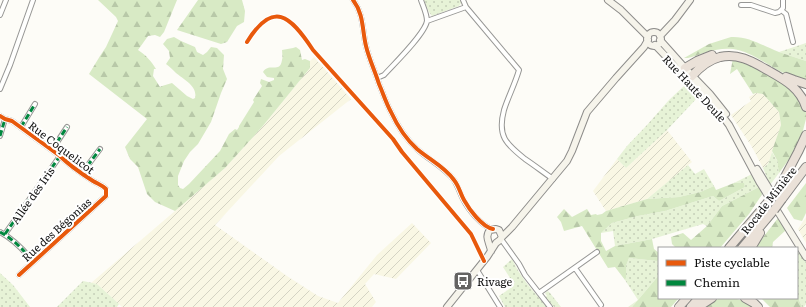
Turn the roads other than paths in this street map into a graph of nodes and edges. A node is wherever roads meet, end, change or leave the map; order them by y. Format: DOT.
graph roads {
  1 [pos="6,0"];
  2 [pos="33,0"];
  3 [pos="353,0"];
  4 [pos="421,0"];
  5 [pos="463,0"];
  6 [pos="608,0"];
  7 [pos="690,0"];
  8 [pos="754,0"];
  9 [pos="783,0"];
  10 [pos="741,5"];
  11 [pos="751,5"];
  12 [pos="466,7"];
  13 [pos="782,10"];
  14 [pos="0,15"];
  15 [pos="675,20"];
  16 [pos="427,21"];
  17 [pos="653,32"];
  18 [pos="660,38"];
  19 [pos="650,42"];
  20 [pos="793,42"];
  21 [pos="683,70"];
  22 [pos="692,76"];
  23 [pos="377,78"];
  24 [pos="806,84"];
  25 [pos="0,89"];
  26 [pos="35,104"];
  27 [pos="806,107"];
  28 [pos="0,116"];
  29 [pos="5,119"];
  30 [pos="21,127"];
  31 [pos="67,127"];
  32 [pos="806,135"];
  33 [pos="0,136"];
  34 [pos="100,149"];
  35 [pos="52,150"];
  36 [pos="806,150"];
  37 [pos="60,156"];
  38 [pos="806,167"];
  39 [pos="82,173"];
  40 [pos="552,179"];
  41 [pos="778,190"];
  42 [pos="106,196"];
  43 [pos="774,210"];
  44 [pos="485,226"];
  45 [pos="495,229"];
  46 [pos="510,229"];
  47 [pos="0,232"];
  48 [pos="5,234"];
  49 [pos="488,237"];
  50 [pos="500,241"];
  51 [pos="730,247"];
  52 [pos="743,247"];
  53 [pos="752,247"];
  54 [pos="806,250"];
  55 [pos="491,251"];
  56 [pos="597,252"];
  57 [pos="806,257"];
  58 [pos="33,262"];
  59 [pos="575,268"];
  60 [pos="477,270"];
  61 [pos="19,275"];
  62 [pos="539,293"];
  63 [pos="686,299"];
  64 [pos="698,299"];
  65 [pos="710,299"];
  66 [pos="747,299"];
  67 [pos="757,299"];
  68 [pos="601,305"];
  69 [pos="447,307"];
  70 [pos="500,307"];
  71 [pos="550,307"];
  72 [pos="679,307"];
  73 [pos="691,307"];
  74 [pos="698,307"];
  75 [pos="758,307"];
  76 [pos="764,307"];
  1 -- 14 [label="street"];
  2 -- 25 [label="street"];
  3 -- 23 [label="street"];
  4 -- 16 [label="street"];
  5 -- 12 [label="street"];
  6 -- 19 [label="main road, Rue Haute Deule"];
  7 -- 15 [label="main road"];
  8 -- 11 [label="street"];
  9 -- 13 [label="street"];
  10 -- 11 [label="street"];
  11 -- 13 [label="street"];
  12 -- 16 [label="street"];
  12 -- 40 [label="street"];
  13 -- 20 [label="street"];
  15 -- 17 [label="main road"];
  15 -- 18 [label="main road"];
  16 -- 23 [label="street"];
  17 -- 18 [label="main road"];
  17 -- 19 [label="main road"];
  18 -- 19 [label="main road"];
  18 -- 21 [label="main road, Rue Haute Deule"];
  19 -- 21 [label="main road, Rue Haute Deule"];
  19 -- 40 [label="main road"];
  21 -- 22 [label="main road, Rue Haute Deule"];
  21 -- 24 [label="highway"];
  21 -- 57 [label="main road, Rue Haute Deule"];
  22 -- 27 [label="highway"];
  22 -- 54 [label="main road, Rue Haute Deule"];
  23 -- 44 [label="street"];
  26 -- 30 [label="street"];
  28 -- 29 [label="street, Rue Coquelicot"];
  29 -- 30 [label="street, Rue Coquelicot"];
  29 -- 33 [label="street"];
  30 -- 35 [label="street, Rue Coquelicot"];
  31 -- 35 [label="street"];
  32 -- 41 [label="highway"];
  34 -- 39 [label="street"];
  35 -- 37 [label="street, Rue Coquelicot"];
  36 -- 41 [label="highway, Rocade Minière"];
  37 -- 39 [label="street, Rue Coquelicot"];
  37 -- 48 [label="street, Allée des Iris"];
  38 -- 43 [label="highway, Rocade Minière, bridge"];
  39 -- 42 [label="street, Rue Coquelicot"];
  40 -- 46 [label="main road"];
  41 -- 51 [label="highway, Rocade Minière, bridge"];
  42 -- 58 [label="street, Rue des Bégonias"];
  43 -- 52 [label="highway, Rocade Minière"];
  43 -- 53 [label="highway"];
  44 -- 45 [label="street"];
  44 -- 49 [label="street"];
  45 -- 46 [label="main road"];
  45 -- 49 [label="main road"];
  45 -- 50 [label="main road"];
  46 -- 50 [label="main road"];
  47 -- 48 [label="street"];
  48 -- 58 [label="street"];
  49 -- 50 [label="main road"];
  49 -- 55 [label="main road"];
  50 -- 55 [label="main road"];
  50 -- 62 [label="street"];
  55 -- 60 [label="main road"];
  56 -- 59 [label="street"];
  58 -- 61 [label="street, Rue des Bégonias"];
  59 -- 62 [label="street"];
  59 -- 68 [label="street"];
  60 -- 69 [label="main road"];
  60 -- 70 [label="street"];
  62 -- 71 [label="street"];
  63 -- 72 [label="highway"];
  64 -- 73 [label="highway"];
  65 -- 74 [label="highway"];
  66 -- 75 [label="highway"];
  67 -- 76 [label="highway"];
}
